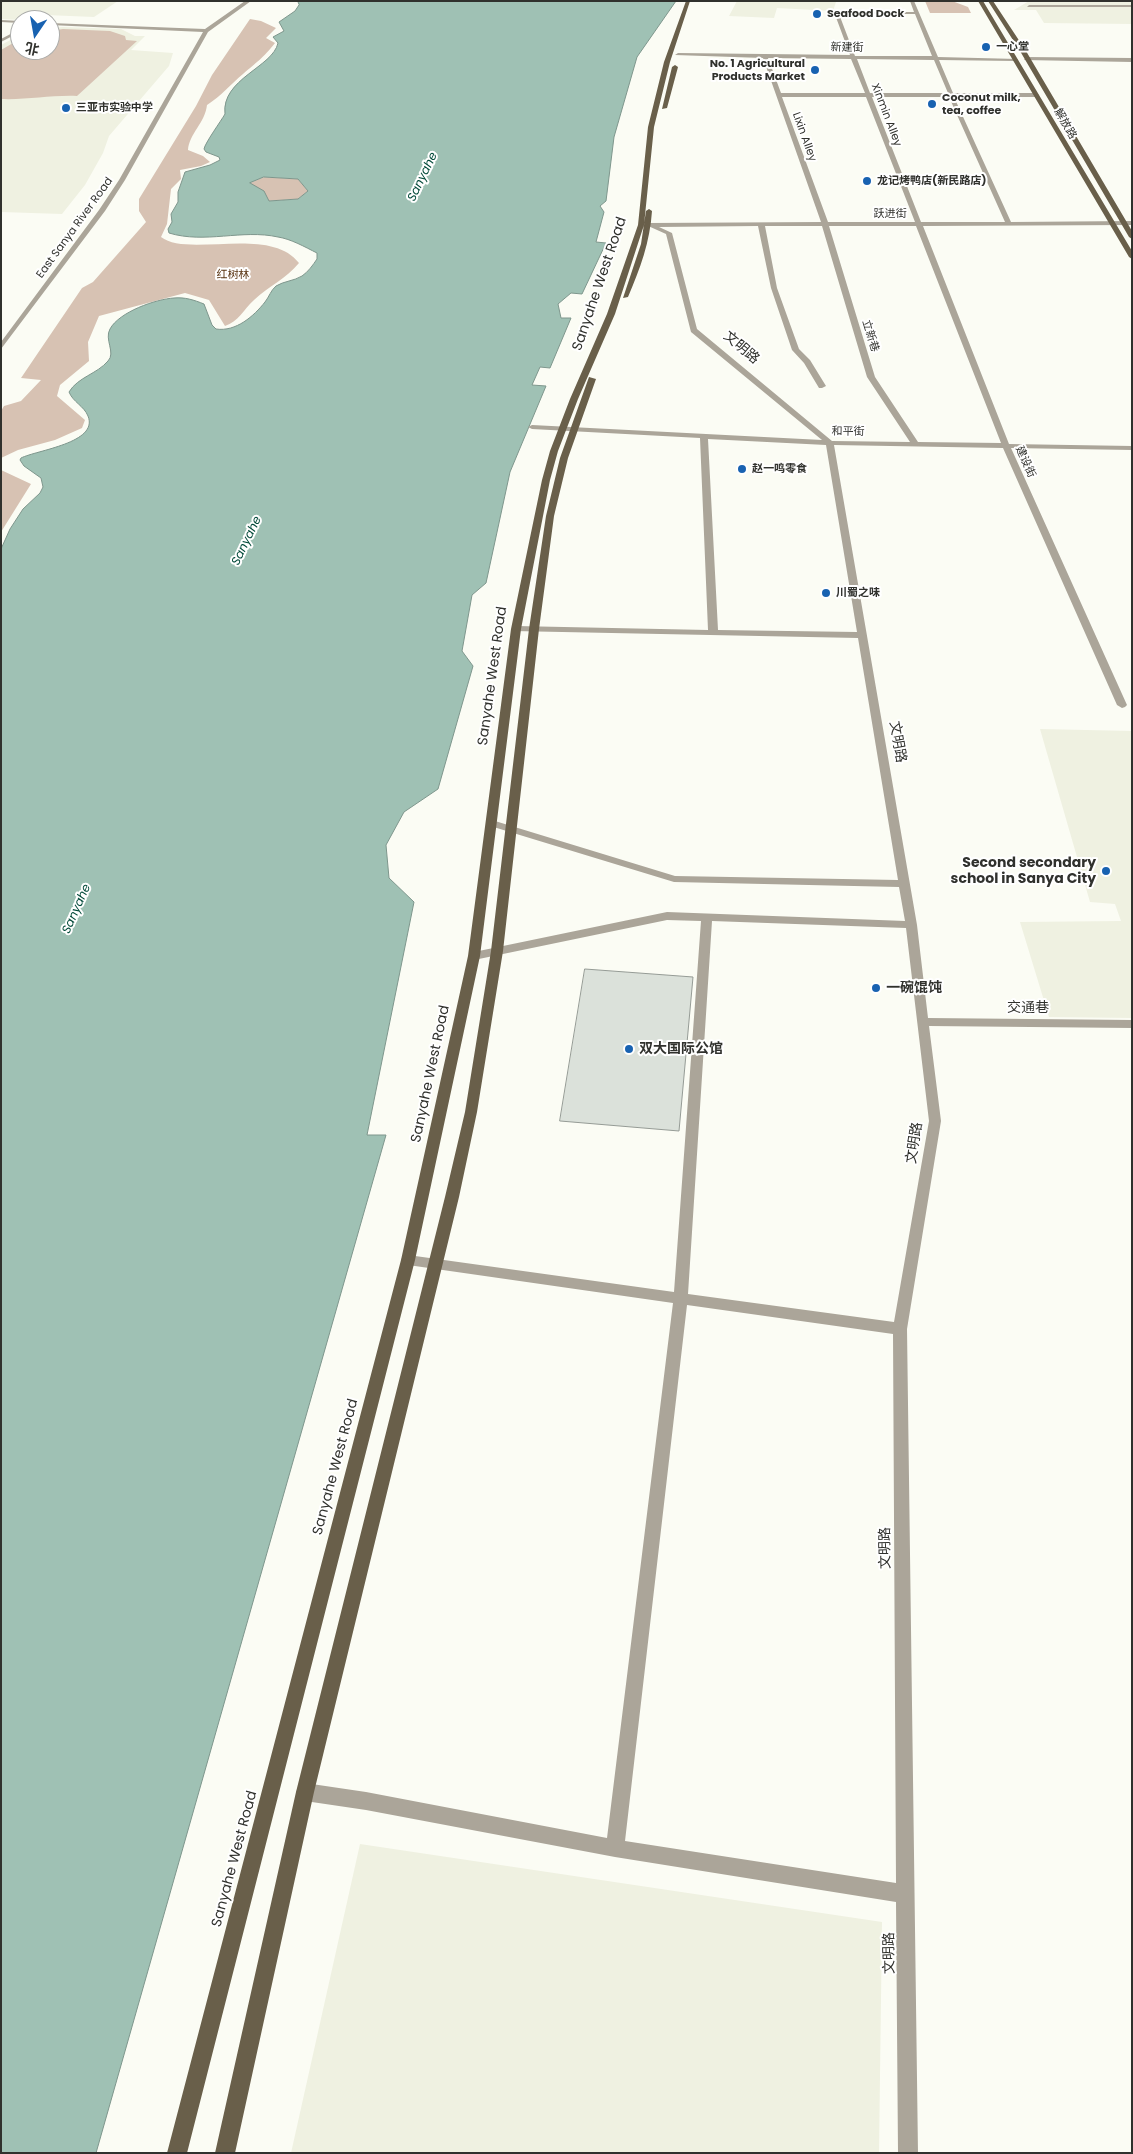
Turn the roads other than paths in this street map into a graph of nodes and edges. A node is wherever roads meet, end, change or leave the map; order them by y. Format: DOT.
graph roads {
  1 [pos="249,1"];
  2 [pos="688,1"];
  3 [pos="693,1"];
  4 [pos="912,1"];
  5 [pos="980,1"];
  6 [pos="990,1"];
  7 [pos="1029,6"];
  8 [pos="1132,6"];
  9 [pos="917,13"];
  10 [pos="60,24"];
  11 [pos="206,31"];
  12 [pos="678,55"];
  13 [pos="765,57"];
  14 [pos="854,58"];
  15 [pos="937,58"];
  16 [pos="1015,59"];
  17 [pos="1026,59"];
  18 [pos="1132,60"];
  19 [pos="868,94"];
  20 [pos="778,95"];
  21 [pos="950,95"];
  22 [pos="1036,95"];
  23 [pos="1132,223"];
  24 [pos="825,224"];
  25 [pos="918,224"];
  26 [pos="1009,224"];
  27 [pos="1112,224"];
  28 [pos="1123,224"];
  29 [pos="649,225"];
  30 [pos="761,225"];
  31 [pos="1132,237"];
  32 [pos="1132,258"];
  33 [pos="1,347"];
  34 [pos="822,386"];
  35 [pos="532,427"];
  36 [pos="568,429"];
  37 [pos="704,436"];
  38 [pos="830,443"];
  39 [pos="915,444"];
  40 [pos="1006,446"];
  41 [pos="1132,448"];
  42 [pos="516,629"];
  43 [pos="534,629"];
  44 [pos="713,632"];
  45 [pos="862,635"];
  46 [pos="1122,705"];
  47 [pos="491,823"];
  48 [pos="511,829"];
  49 [pos="904,884"];
  50 [pos="707,918"];
  51 [pos="911,925"];
  52 [pos="497,951"];
  53 [pos="474,956"];
  54 [pos="923,1022"];
  55 [pos="1132,1024"];
  56 [pos="408,1260"];
  57 [pos="434,1264"];
  58 [pos="681,1299"];
  59 [pos="900,1330"];
  60 [pos="305,1792"];
  61 [pos="615,1848"];
  62 [pos="905,1894"];
  63 [pos="177,2153"];
  64 [pos="224,2153"];
  65 [pos="908,2153"];
  1 -- 11 [label="street, East Sanya River Road"];
  2 -- 36 [label="main road, Sanyahe West Road"];
  3 -- 12 [label="main road, Sanyahe West Road"];
  4 -- 9 [label="street"];
  5 -- 16 [label="main road, 解放路"];
  6 -- 17 [label="main road, 解放路"];
  7 -- 8 [label="street"];
  9 -- 14 [label="street, Xinmin Alley"];
  9 -- 15 [label="street"];
  10 -- 11 [label="street"];
  11 -- 33 [label="street, East Sanya River Road"];
  12 -- 13 [label="street, 新建街"];
  12 -- 29 [label="main road, Sanyahe West Road"];
  13 -- 14 [label="street, 新建街"];
  13 -- 20 [label="street, Lixin Alley"];
  14 -- 15 [label="street, 新建街"];
  14 -- 19 [label="street, Xinmin Alley"];
  15 -- 16 [label="street, 新建街"];
  15 -- 21 [label="street"];
  16 -- 22 [label="main road, 解放路"];
  17 -- 18 [label="street"];
  17 -- 28 [label="main road, 解放路"];
  19 -- 20 [label="street"];
  19 -- 21 [label="street"];
  19 -- 25 [label="street, Xinmin Alley"];
  20 -- 24 [label="street, Lixin Alley"];
  21 -- 22 [label="street"];
  21 -- 26 [label="street"];
  22 -- 27 [label="main road, 解放路"];
  23 -- 28 [label="street, 跃进街"];
  24 -- 25 [label="street, 跃进街"];
  24 -- 30 [label="street, 跃进街"];
  24 -- 39 [label="street, 立新巷"];
  25 -- 26 [label="street, 跃进街"];
  25 -- 40 [label="street, 建设街"];
  26 -- 27 [label="street, 跃进街"];
  27 -- 28 [label="street, 跃进街"];
  27 -- 32 [label="main road, 解放路"];
  28 -- 31 [label="main road, 解放路"];
  29 -- 30 [label="street, 跃进街"];
  29 -- 36 [label="main road, Sanyahe West Road"];
  29 -- 38 [label="street, 文明路"];
  30 -- 34 [label="street"];
  35 -- 36 [label="street, 和平街"];
  36 -- 37 [label="street, 和平街"];
  36 -- 42 [label="main road, Sanyahe West Road"];
  36 -- 43 [label="main road, Sanyahe West Road"];
  37 -- 38 [label="street, 和平街"];
  37 -- 44 [label="street"];
  38 -- 39 [label="street, 和平街"];
  38 -- 45 [label="street, 文明路"];
  39 -- 40 [label="street, 和平街"];
  40 -- 41 [label="street, 和平街"];
  40 -- 46 [label="street, 建设街"];
  42 -- 43 [label="street"];
  42 -- 47 [label="main road, Sanyahe West Road"];
  43 -- 44 [label="street"];
  43 -- 48 [label="main road, Sanyahe West Road"];
  44 -- 45 [label="street"];
  45 -- 49 [label="street, 文明路"];
  47 -- 48 [label="street"];
  47 -- 53 [label="main road, Sanyahe West Road"];
  48 -- 49 [label="street"];
  48 -- 52 [label="main road, Sanyahe West Road"];
  49 -- 51 [label="street, 文明路"];
  50 -- 51 [label="street"];
  50 -- 52 [label="street"];
  50 -- 58 [label="street"];
  51 -- 54 [label="street, 文明路"];
  52 -- 53 [label="street"];
  52 -- 57 [label="main road, Sanyahe West Road"];
  53 -- 56 [label="main road, Sanyahe West Road"];
  54 -- 55 [label="street, 交通巷"];
  54 -- 59 [label="street, 文明路"];
  56 -- 57 [label="street"];
  56 -- 63 [label="main road, Sanyahe West Road"];
  57 -- 58 [label="street"];
  57 -- 60 [label="main road, Sanyahe West Road"];
  58 -- 59 [label="street"];
  58 -- 61 [label="street"];
  59 -- 62 [label="street, 文明路"];
  60 -- 61 [label="street"];
  60 -- 64 [label="main road, Sanyahe West Road"];
  61 -- 62 [label="street"];
  62 -- 65 [label="street, 文明路"];
}
